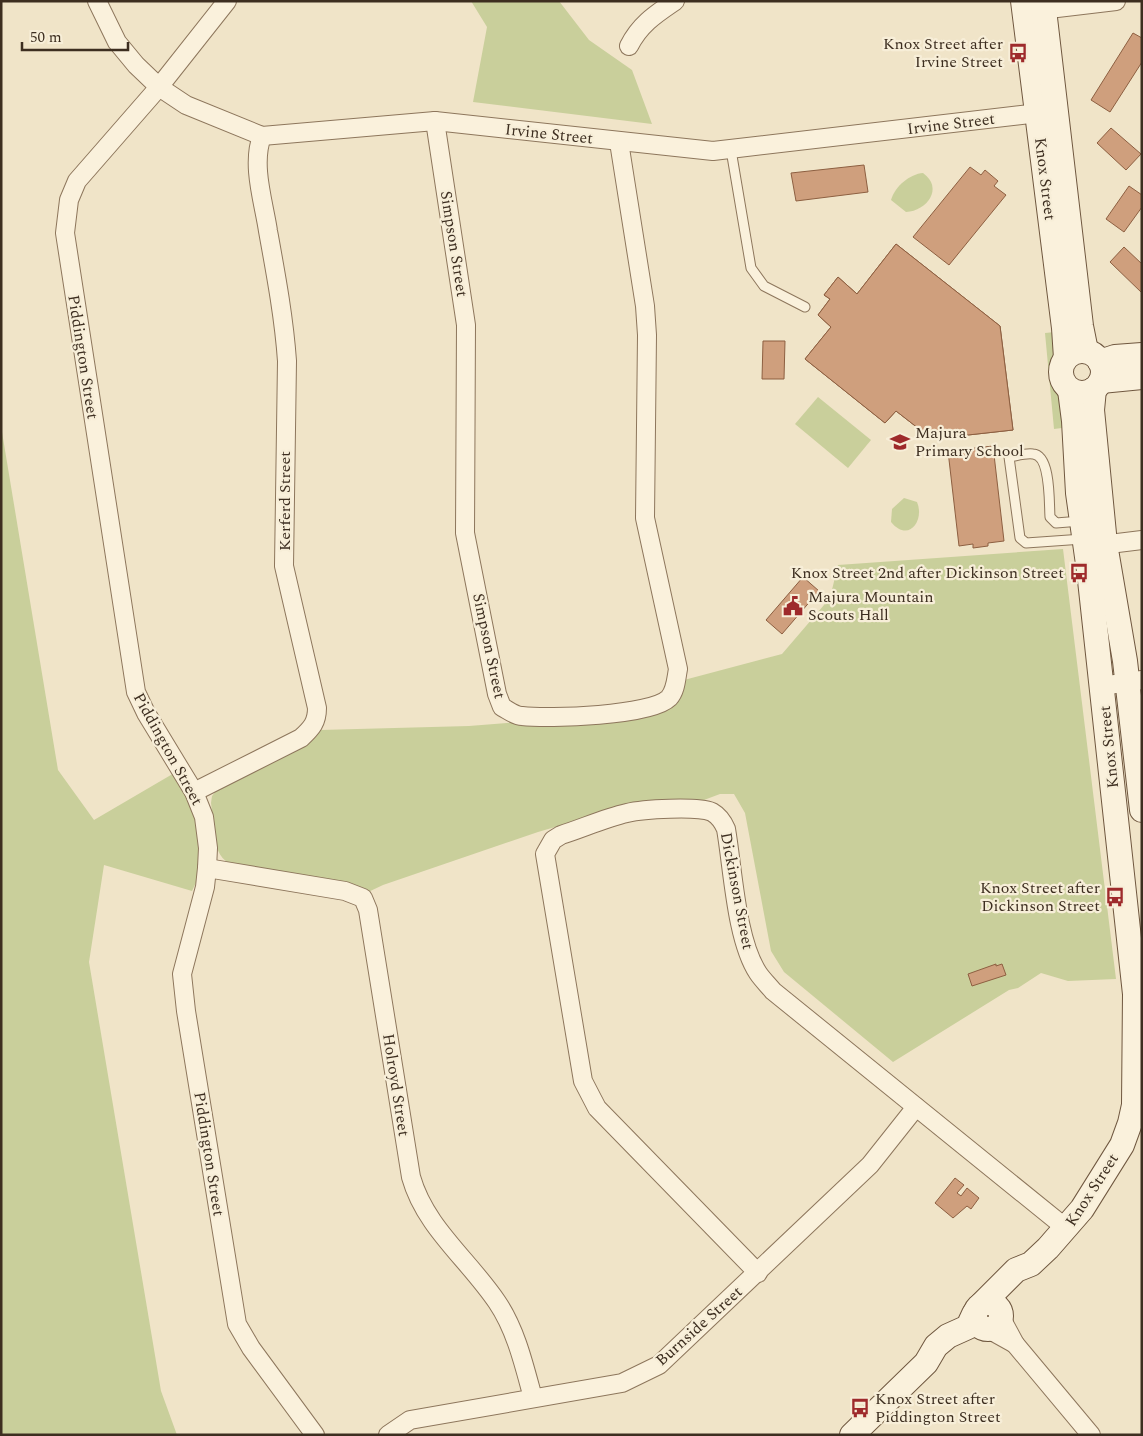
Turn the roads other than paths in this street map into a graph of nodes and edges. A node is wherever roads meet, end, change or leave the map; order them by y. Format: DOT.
graph roads {
  1 [pos="97,1"];
  2 [pos="226,1"];
  3 [pos="675,1"];
  4 [pos="1116,1"];
  5 [pos="1033,6"];
  6 [pos="629,46"];
  7 [pos="159,87"];
  8 [pos="1046,112"];
  9 [pos="435,121"];
  10 [pos="262,136"];
  11 [pos="618,142"];
  12 [pos="731,150"];
  13 [pos="805,308"];
  14 [pos="1142,355"];
  15 [pos="1090,368"];
  16 [pos="1142,377"];
  17 [pos="1070,390"];
  18 [pos="1089,538"];
  19 [pos="1142,540"];
  20 [pos="1134,681"];
  21 [pos="1102,686"];
  22 [pos="194,792"];
  23 [pos="1142,810"];
  24 [pos="207,868"];
  25 [pos="1138,1097"];
  26 [pos="916,1107"];
  27 [pos="1067,1230"];
  28 [pos="758,1273"];
  29 [pos="988,1318"];
  30 [pos="532,1398"];
  31 [pos="315,1435"];
  32 [pos="388,1435"];
  33 [pos="852,1435"];
  34 [pos="1091,1435"];
  1 -- 7 [label="street, Irvine Street"];
  2 -- 7 [label="street, Piddington Street"];
  3 -- 6 [label="street"];
  4 -- 5 [label="street"];
  5 -- 8 [label="street, Knox Street"];
  7 -- 10 [label="street, Irvine Street"];
  7 -- 22 [label="street, Piddington Street"];
  8 -- 12 [label="street, Irvine Street"];
  8 -- 15 [label="street, Knox Street"];
  9 -- 10 [label="street, Irvine Street"];
  9 -- 11 [label="street, Irvine Street"];
  9 -- 11 [label="street, Simpson Street"];
  10 -- 22 [label="street, Kerferd Street"];
  11 -- 12 [label="street, Irvine Street"];
  12 -- 13 [label="lane"];
  14 -- 15 [label="street"];
  15 -- 16 [label="street"];
  15 -- 17 [label="street"];
  15 -- 17 [label="street, Knox Street"];
  15 -- 18 [label="street, Knox Street"];
  17 -- 18 [label="street, Knox Street"];
  18 -- 18 [label="lane"];
  18 -- 19 [label="street"];
  18 -- 20 [label="street, Knox Street"];
  18 -- 21 [label="street, Knox Street"];
  20 -- 21 [label="street"];
  20 -- 23 [label="street, Knox Street"];
  21 -- 25 [label="street, Knox Street"];
  22 -- 24 [label="street, Piddington Street"];
  24 -- 30 [label="street, Holroyd Street"];
  24 -- 31 [label="street, Piddington Street"];
  25 -- 27 [label="street, Knox Street"];
  26 -- 27 [label="street, Dickinson Street"];
  26 -- 28 [label="street, Burnside Street"];
  26 -- 28 [label="street, Dickinson Street"];
  27 -- 29 [label="street, Knox Street"];
  28 -- 30 [label="street, Burnside Street"];
  29 -- 33 [label="street"];
  29 -- 34 [label="street"];
  30 -- 32 [label="street, Burnside Street"];
}
